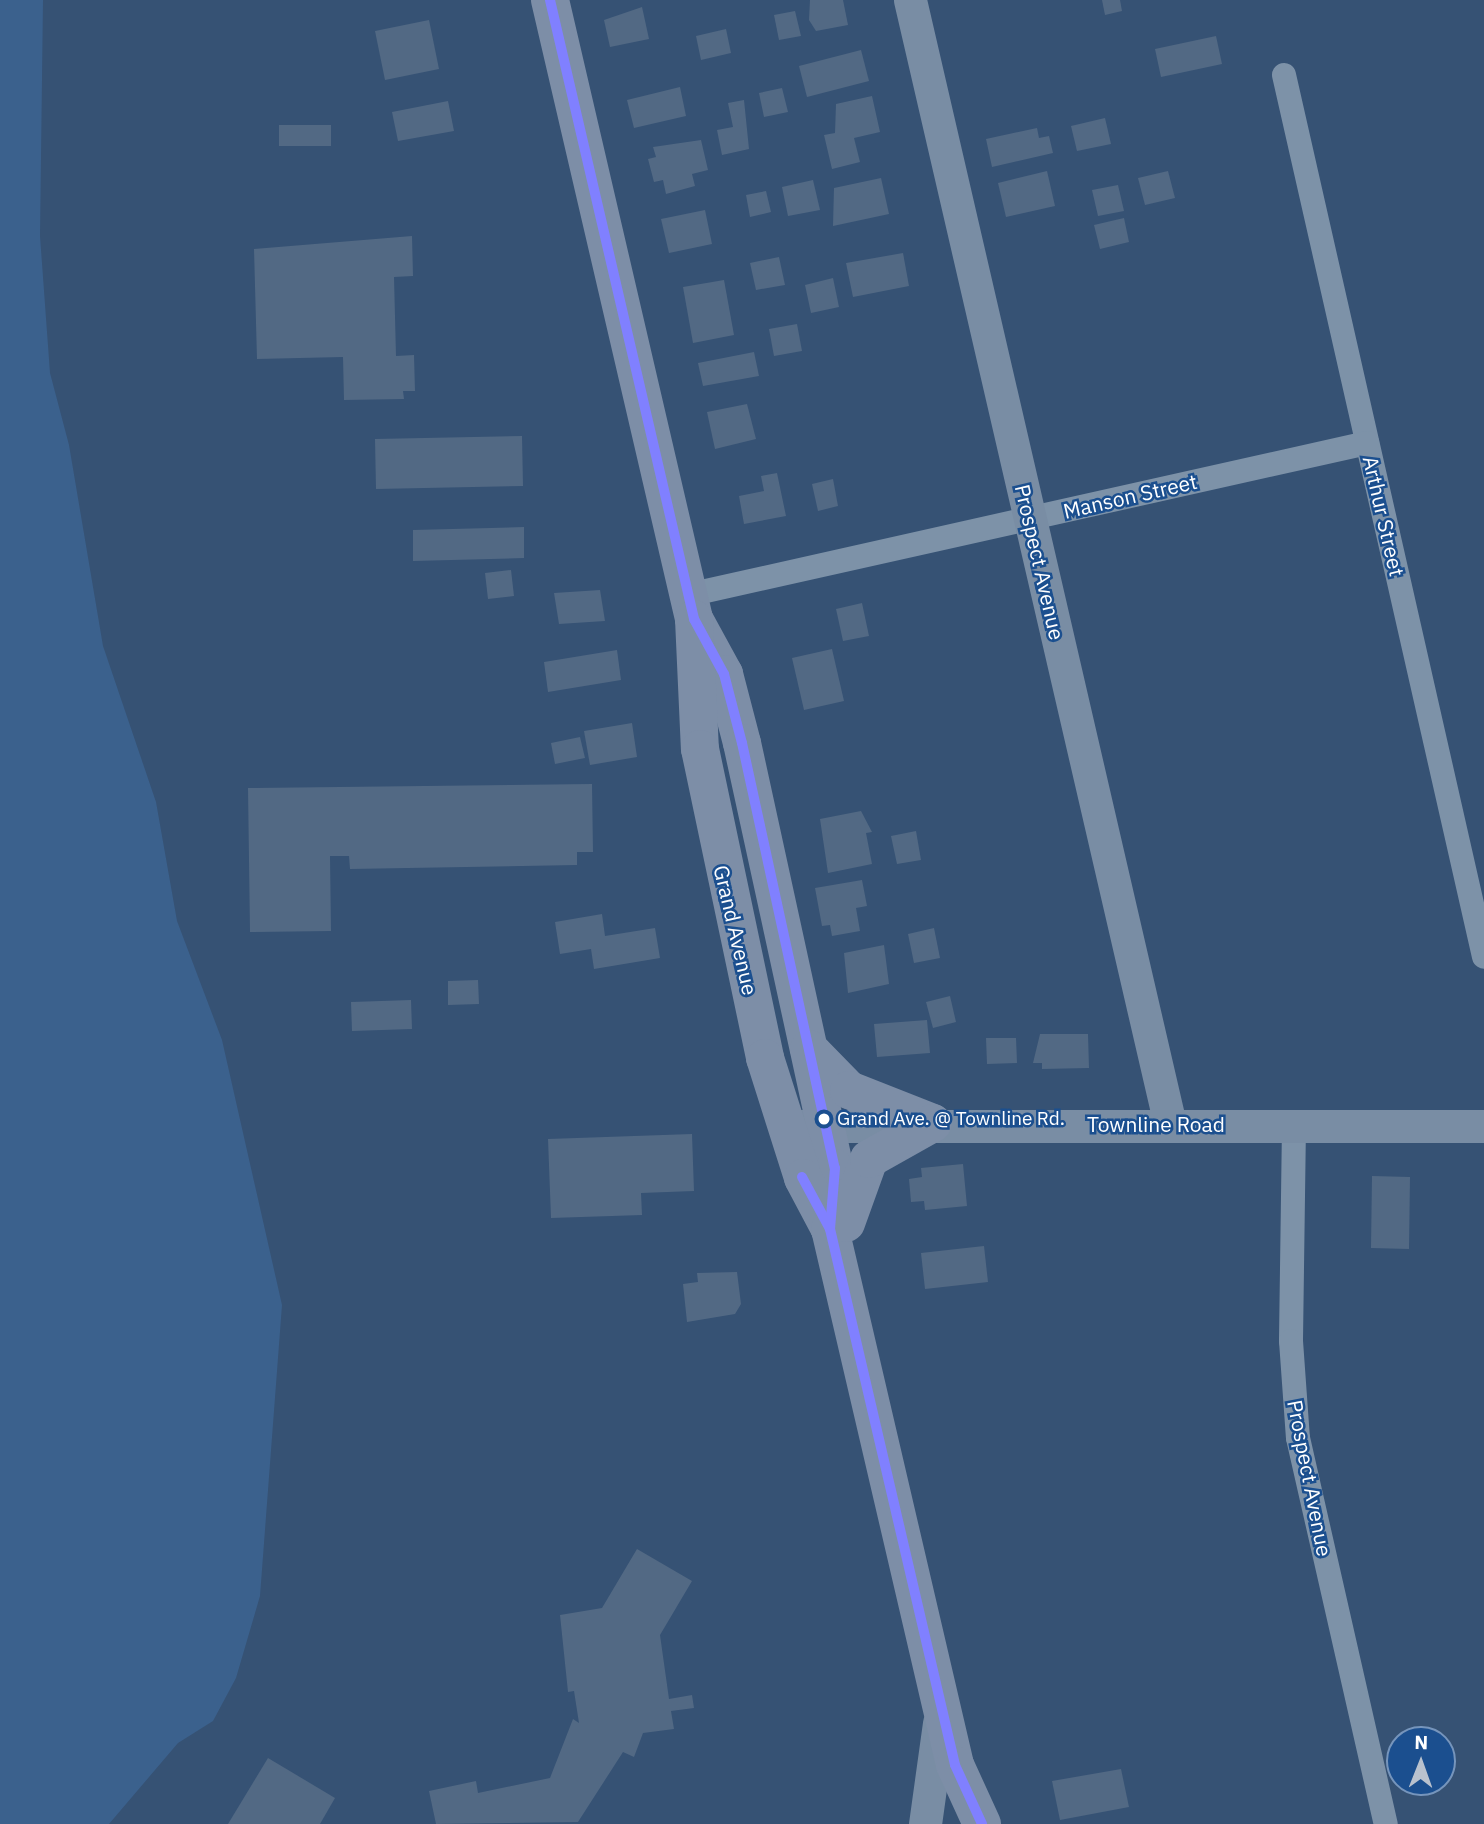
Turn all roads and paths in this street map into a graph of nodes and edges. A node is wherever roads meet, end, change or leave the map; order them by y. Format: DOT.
graph roads {
  1 [pos="550,0"];
  2 [pos="910,0"];
  3 [pos="1284,75"];
  4 [pos="1367,443"];
  5 [pos="1030,518"];
  6 [pos="691,607"];
  7 [pos="1484,957"];
  8 [pos="807,1045"];
  9 [pos="933,1123"];
  10 [pos="1170,1124"];
  11 [pos="1294,1125"];
  12 [pos="825,1126"];
  13 [pos="1484,1126"];
  14 [pos="786,1127"];
  15 [pos="832,1242"];
  16 [pos="939,1696"];
  17 [pos="955,1765"];
  18 [pos="925,1824"];
  19 [pos="958,1824"];
  20 [pos="982,1824"];
  21 [pos="1386,1824"];
  1 -- 6 [label="main road, Grand Avenue"];
  2 -- 5 [label="street, Prospect Avenue"];
  3 -- 4 [label="street, Arthur Street"];
  4 -- 5 [label="street, Manson Street"];
  4 -- 7 [label="street, Arthur Street"];
  5 -- 6 [label="street, Manson Street"];
  5 -- 10 [label="street, Prospect Avenue"];
  6 -- 8 [label="main road, Grand Avenue"];
  6 -- 14 [label="main road, Grand Avenue"];
  8 -- 9 [label="main road"];
  8 -- 12 [label="main road, Grand Avenue"];
  9 -- 10 [label="street, Townline Road"];
  9 -- 12 [label="street, Townline Road"];
  9 -- 15 [label="main road"];
  10 -- 11 [label="street, Townline Road"];
  11 -- 13 [label="street, Townline Road"];
  11 -- 21 [label="street, Prospect Avenue"];
  12 -- 14 [label="street, Townline Road"];
  12 -- 15 [label="main road, Grand Avenue"];
  14 -- 15 [label="main road, Grand Avenue"];
  15 -- 16 [label="main road, Grand Avenue"];
  16 -- 17 [label="main road, Grand Avenue"];
  16 -- 18 [label="street"];
  17 -- 19 [label="main road, Grand Avenue"];
  17 -- 20 [label="main road, Grand Avenue"];
}
